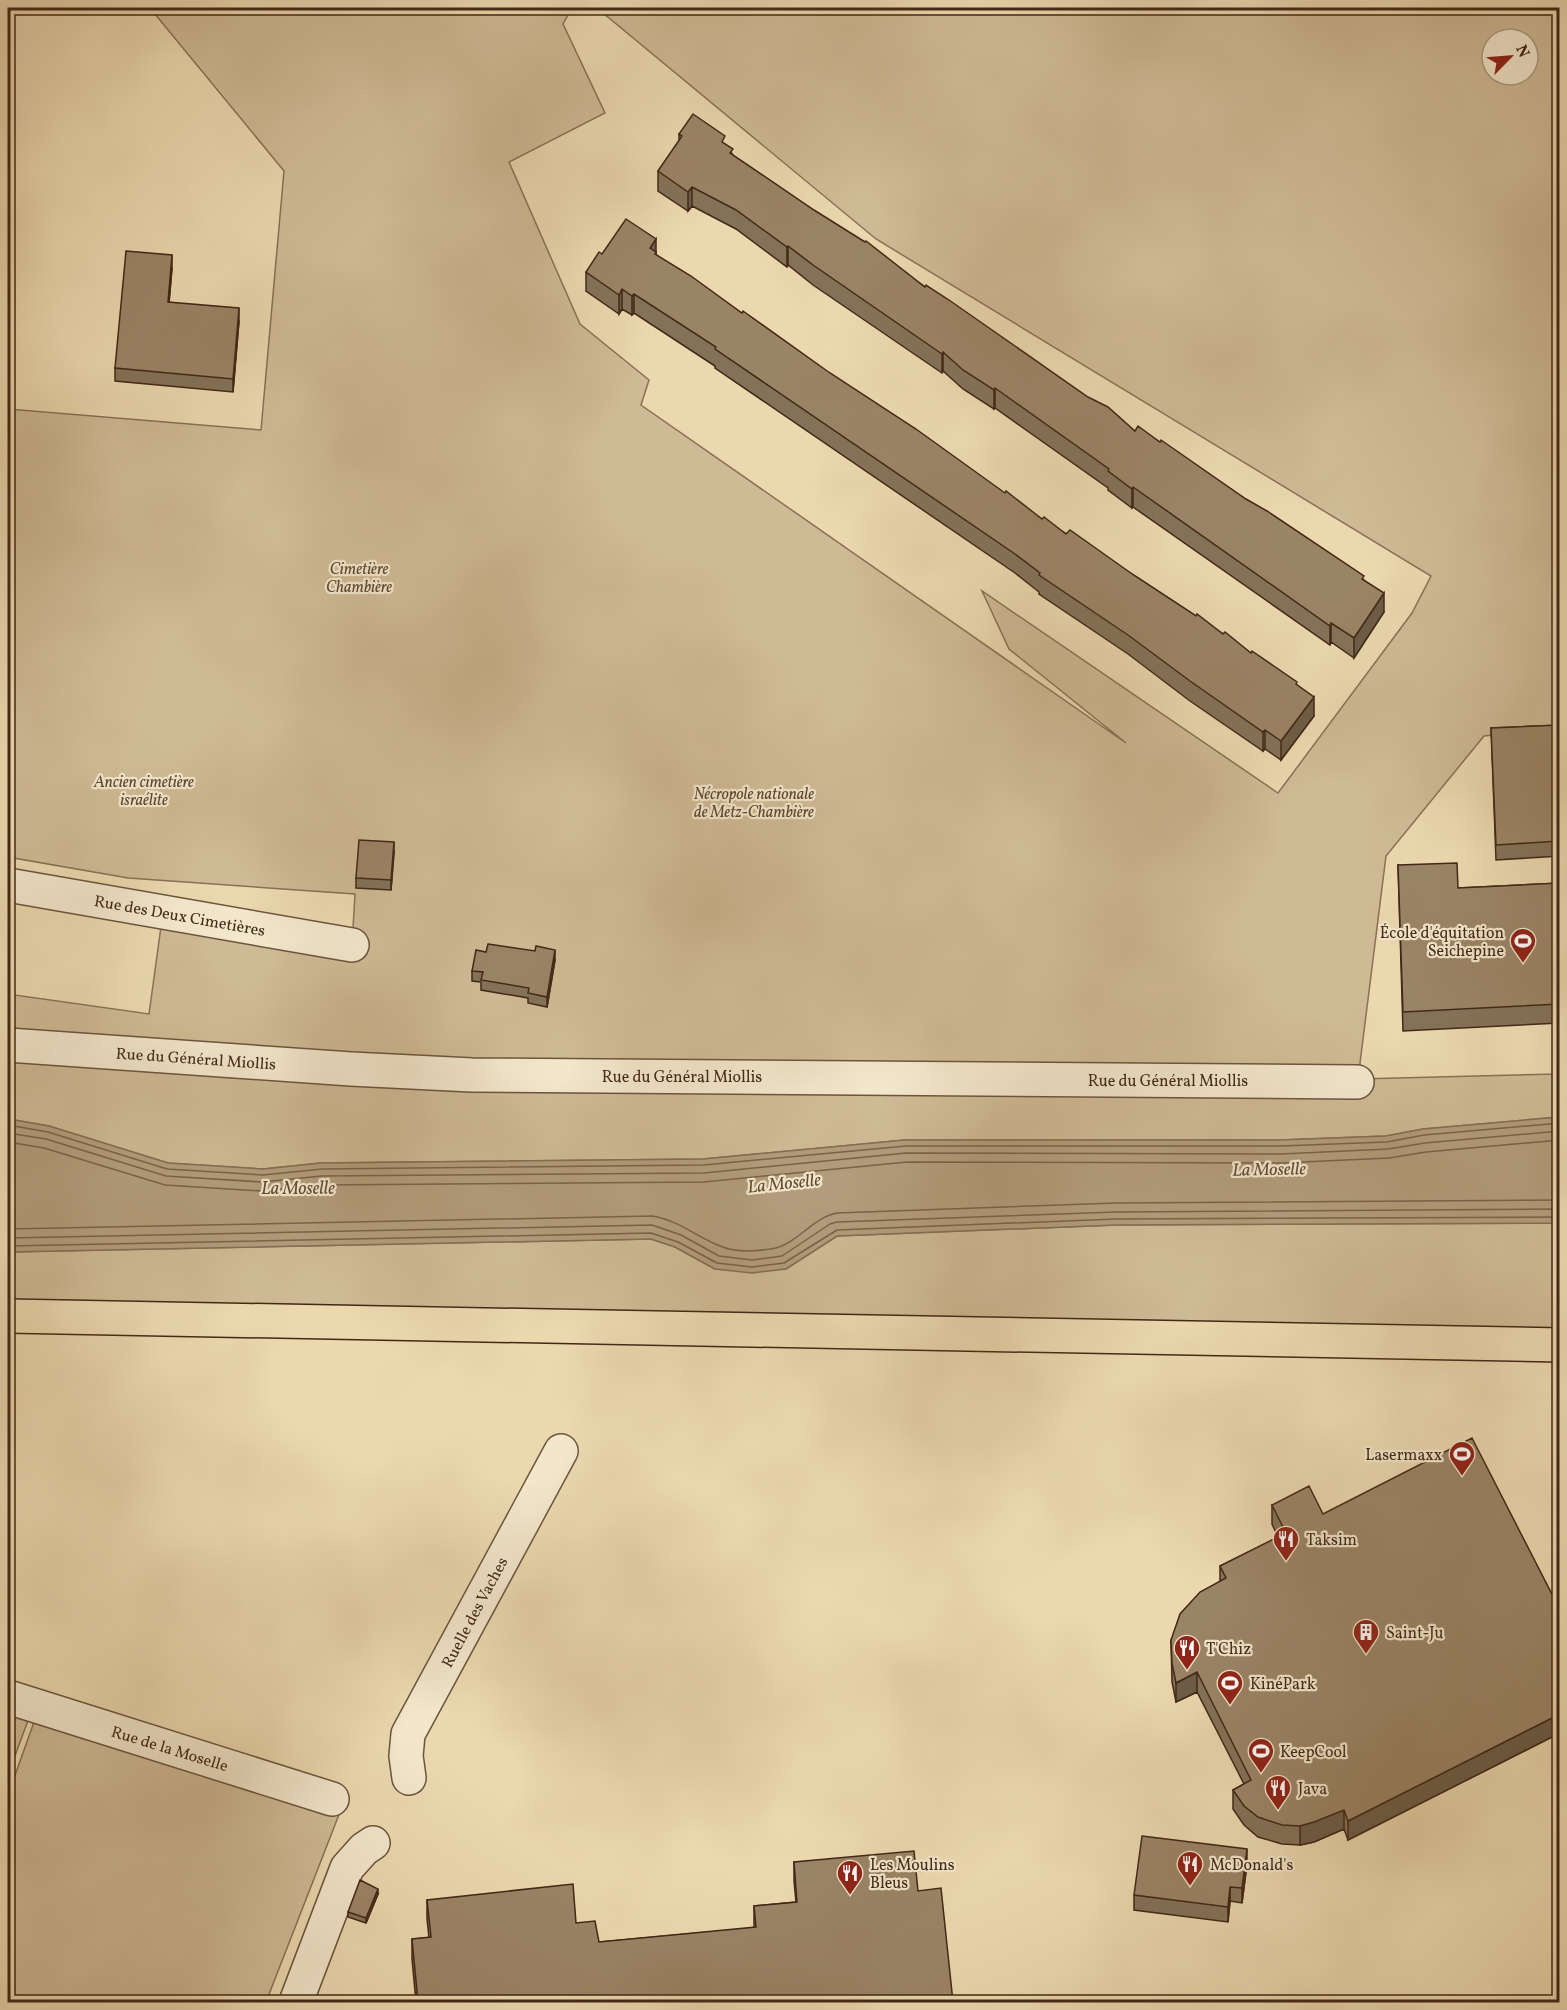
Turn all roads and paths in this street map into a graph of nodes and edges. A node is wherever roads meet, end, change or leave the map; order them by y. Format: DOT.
graph roads {
  1 [pos="8,885"];
  2 [pos="352,945"];
  3 [pos="8,1045"];
  4 [pos="1357,1082"];
  5 [pos="8,1316"];
  6 [pos="1560,1345"];
  7 [pos="561,1451"];
  8 [pos="8,1697"];
  9 [pos="409,1778"];
  10 [pos="332,1799"];
  11 [pos="373,1843"];
  12 [pos="296,2002"];
  1 -- 2 [label="street, Rue des Deux Cimetières"];
  3 -- 4 [label="street, Rue du Général Miollis"];
  5 -- 6 [label="main road"];
  7 -- 9 [label="street, Ruelle des Vaches"];
  8 -- 10 [label="street, Rue de la Moselle"];
  11 -- 12 [label="street"];
}
